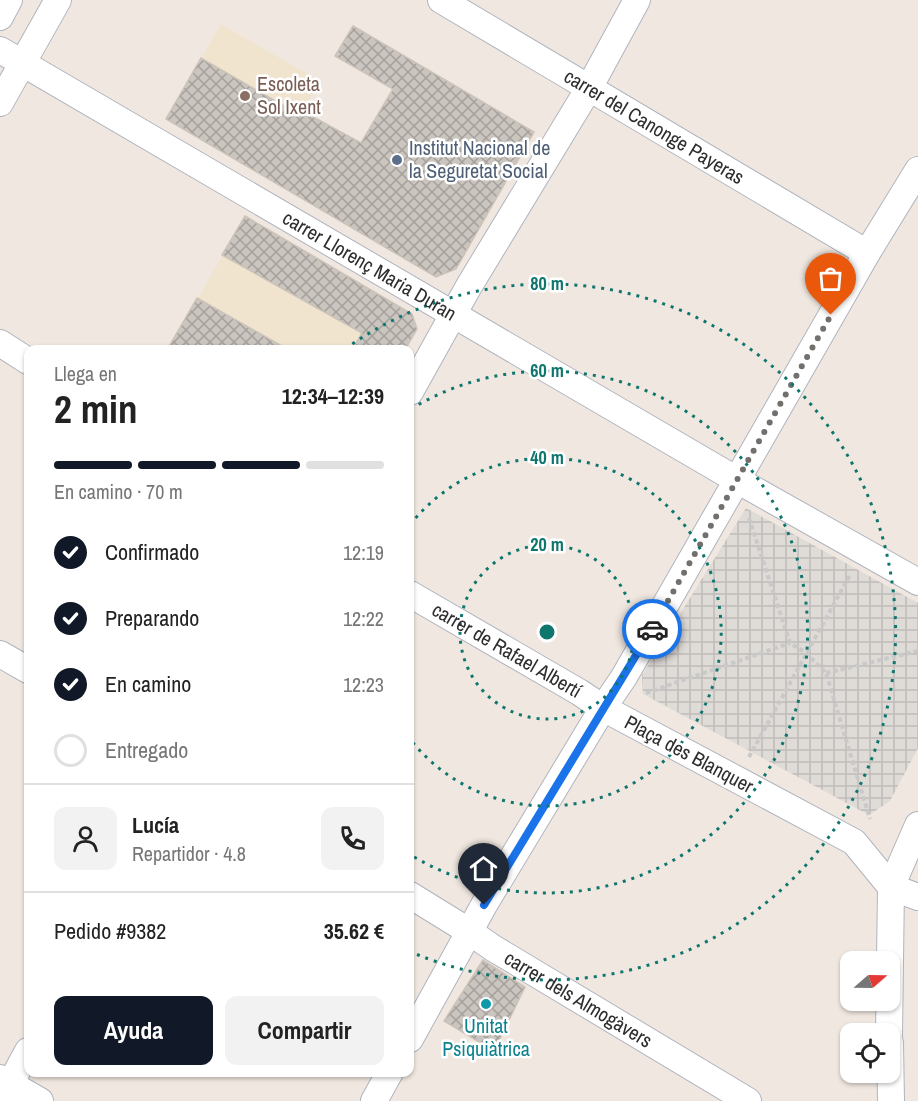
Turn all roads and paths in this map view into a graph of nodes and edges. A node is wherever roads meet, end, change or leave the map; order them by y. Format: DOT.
graph roads {
  1 [pos="9,0"];
  2 [pos="58,0"];
  3 [pos="441,0"];
  4 [pos="637,0"];
  5 [pos="0,17"];
  6 [pos="0,50"];
  7 [pos="23,63"];
  8 [pos="589,88"];
  9 [pos="0,103"];
  10 [pos="918,170"];
  11 [pos="867,253"];
  12 [pos="453,314"];
  13 [pos="0,343"];
  14 [pos="24,358"];
  15 [pos="414,385"];
  16 [pos="737,480"];
  17 [pos="863,551"];
  18 [pos="918,582"];
  19 [pos="414,596"];
  20 [pos="790,643"];
  21 [pos="918,651"];
  22 [pos="807,653"];
  23 [pos="0,654"];
  24 [pos="24,668"];
  25 [pos="826,673"];
  26 [pos="643,694"];
  27 [pos="603,708"];
  28 [pos="736,779"];
  29 [pos="872,825"];
  30 [pos="918,825"];
  31 [pos="891,887"];
  32 [pos="414,897"];
  33 [pos="918,897"];
  34 [pos="470,932"];
  35 [pos="889,1023"];
  36 [pos="414,1032"];
  37 [pos="24,1058"];
  38 [pos="387,1077"];
  39 [pos="891,1083"];
  40 [pos="6,1087"];
  41 [pos="40,1101"];
  42 [pos="374,1101"];
  43 [pos="748,1101"];
  44 [pos="891,1101"];
  1 -- 5 [label="street"];
  2 -- 7 [label="street"];
  3 -- 8 [label="street, carrer del Canonge Payeras"];
  4 -- 8 [label="street"];
  6 -- 7 [label="street, carrer Llorenç Maria Duran"];
  7 -- 9 [label="street"];
  7 -- 12 [label="street, carrer Llorenç Maria Duran"];
  8 -- 11 [label="street, carrer del Canonge Payeras"];
  8 -- 12 [label="street"];
  10 -- 11 [label="street, Plaça des Blanquer"];
  11 -- 16 [label="street, Plaça des Blanquer"];
  12 -- 15 [label="street"];
  12 -- 16 [label="street, carrer Llorenç Maria Duran"];
  13 -- 14 [label="street"];
  16 -- 17 [label="street"];
  16 -- 20 [label="path"];
  16 -- 27 [label="street, Plaça des Blanquer"];
  17 -- 18 [label="street"];
  17 -- 22 [label="path"];
  19 -- 27 [label="street, carrer de Rafael Albertí"];
  20 -- 22 [label="path"];
  20 -- 26 [label="path"];
  21 -- 25 [label="path"];
  22 -- 25 [label="path"];
  22 -- 28 [label="path"];
  23 -- 24 [label="street"];
  25 -- 29 [label="path"];
  27 -- 28 [label="street, Plaça des Blanquer"];
  27 -- 34 [label="street"];
  28 -- 31 [label="street, Plaça des Blanquer"];
  30 -- 31 [label="street"];
  31 -- 33 [label="street"];
  31 -- 35 [label="street"];
  32 -- 34 [label="street, carrer dels Almogàvers"];
  34 -- 36 [label="street"];
  34 -- 43 [label="street, carrer dels Almogàvers"];
  37 -- 40 [label="street"];
  38 -- 42 [label="street"];
  39 -- 44 [label="street"];
  40 -- 41 [label="street"];
}
